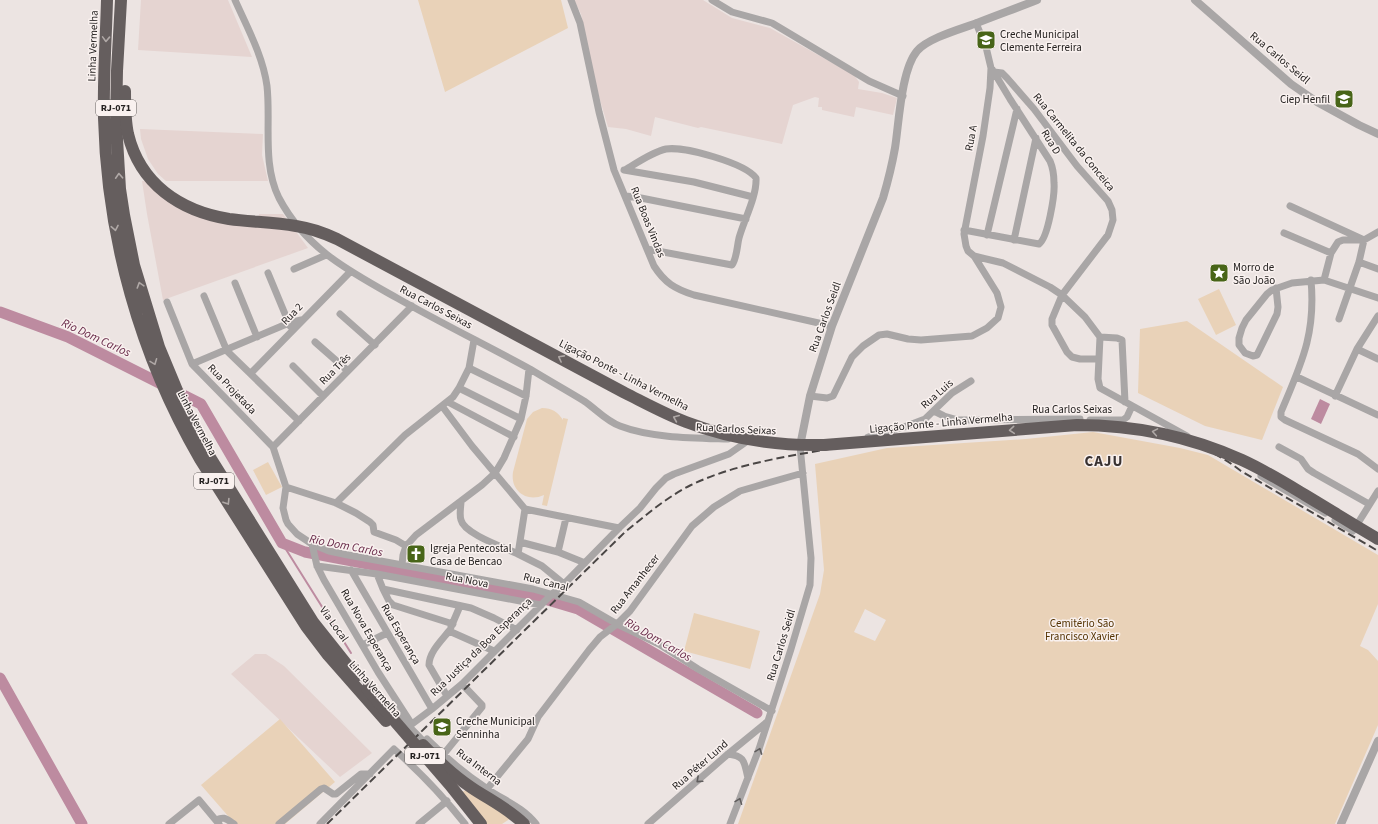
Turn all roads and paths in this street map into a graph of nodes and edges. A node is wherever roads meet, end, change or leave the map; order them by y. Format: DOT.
graph roads {
  1 [pos="107,0"];
  2 [pos="121,0"];
  3 [pos="235,0"];
  4 [pos="572,0"];
  5 [pos="712,0"];
  6 [pos="1037,0"];
  7 [pos="1195,0"];
  8 [pos="976,23"];
  9 [pos="992,70"];
  10 [pos="903,96"];
  11 [pos="1017,110"];
  12 [pos="1378,134"];
  13 [pos="1036,138"];
  14 [pos="614,170"];
  15 [pos="625,170"];
  16 [pos="626,196"];
  17 [pos="753,197"];
  18 [pos="1290,206"];
  19 [pos="746,219"];
  20 [pos="964,230"];
  21 [pos="1378,232"];
  22 [pos="1284,233"];
  23 [pos="987,235"];
  24 [pos="1014,240"];
  25 [pos="1364,240"];
  26 [pos="647,249"];
  27 [pos="1332,252"];
  28 [pos="326,255"];
  29 [pos="974,256"];
  30 [pos="1359,262"];
  31 [pos="294,269"];
  32 [pos="1378,269"];
  33 [pos="350,272"];
  34 [pos="268,273"];
  35 [pos="1311,280"];
  36 [pos="1324,280"];
  37 [pos="235,283"];
  38 [pos="1276,288"];
  39 [pos="1349,288"];
  40 [pos="1062,295"];
  41 [pos="204,296"];
  42 [pos="1378,298"];
  43 [pos="167,302"];
  44 [pos="412,306"];
  45 [pos="340,314"];
  46 [pos="1378,316"];
  47 [pos="1339,319"];
  48 [pos="302,320"];
  49 [pos="289,323"];
  50 [pos="145,324"];
  51 [pos="832,326"];
  52 [pos="292,330"];
  53 [pos="257,337"];
  54 [pos="1100,337"];
  55 [pos="474,340"];
  56 [pos="316,342"];
  57 [pos="375,345"];
  58 [pos="1357,349"];
  59 [pos="227,350"];
  60 [pos="1099,359"];
  61 [pos="1378,359"];
  62 [pos="192,364"];
  63 [pos="293,366"];
  64 [pos="469,368"];
  65 [pos="529,369"];
  66 [pos="348,371"];
  67 [pos="251,373"];
  68 [pos="1296,377"];
  69 [pos="971,381"];
  70 [pos="459,388"];
  71 [pos="323,396"];
  72 [pos="526,396"];
  73 [pos="810,396"];
  74 [pos="1335,396"];
  75 [pos="1125,402"];
  76 [pos="445,404"];
  77 [pos="1132,406"];
  78 [pos="190,410"];
  79 [pos="934,411"];
  80 [pos="1378,415"];
  81 [pos="521,419"];
  82 [pos="299,421"];
  83 [pos="514,437"];
  84 [pos="749,440"];
  85 [pos="1196,440"];
  86 [pos="800,446"];
  87 [pos="273,447"];
  88 [pos="1279,447"];
  89 [pos="1234,461"];
  90 [pos="1378,469"];
  91 [pos="495,473"];
  92 [pos="803,473"];
  93 [pos="286,487"];
  94 [pos="1378,491"];
  95 [pos="461,501"];
  96 [pos="336,503"];
  97 [pos="1369,504"];
  98 [pos="525,509"];
  99 [pos="566,518"];
  100 [pos="619,528"];
  101 [pos="1378,539"];
  102 [pos="520,542"];
  103 [pos="313,546"];
  104 [pos="406,546"];
  105 [pos="558,552"];
  106 [pos="518,554"];
  107 [pos="316,563"];
  108 [pos="585,563"];
  109 [pos="402,565"];
  110 [pos="351,570"];
  111 [pos="377,574"];
  112 [pos="564,584"];
  113 [pos="383,589"];
  114 [pos="547,599"];
  115 [pos="460,606"];
  116 [pos="453,624"];
  117 [pos="616,625"];
  118 [pos="517,630"];
  119 [pos="449,631"];
  120 [pos="388,633"];
  121 [pos="363,645"];
  122 [pos="494,651"];
  123 [pos="462,684"];
  124 [pos="367,689"];
  125 [pos="448,696"];
  126 [pos="432,709"];
  127 [pos="772,711"];
  128 [pos="767,722"];
  129 [pos="412,724"];
  130 [pos="1378,741"];
  131 [pos="728,754"];
  132 [pos="443,755"];
  133 [pos="370,774"];
  134 [pos="748,779"];
  135 [pos="487,789"];
  136 [pos="447,802"];
  137 [pos="218,822"];
  138 [pos="169,824"];
  139 [pos="234,824"];
  140 [pos="279,824"];
  141 [pos="320,824"];
  142 [pos="419,824"];
  143 [pos="465,824"];
  144 [pos="474,824"];
  145 [pos="481,824"];
  146 [pos="524,824"];
  147 [pos="528,824"];
  148 [pos="536,824"];
  149 [pos="648,824"];
  150 [pos="730,824"];
  151 [pos="1341,824"];
  1 -- 50 [label="highway, Linha Vermelha / RJ-071, one-way"];
  50 -- 2 [label="highway, Linha Vermelha / RJ-071, one-way"];
  101 -- 2 [label="highway, Ligação Ponte - Linha Vermelha, one-way, bridge"];
  3 -- 28 [label="street, Rua Carlos Seixas"];
  4 -- 14 [label="street, Rua Boas Vindas"];
  5 -- 10 [label="street"];
  6 -- 8 [label="street, Rua Carlos Seidl"];
  7 -- 12 [label="street, Rua Carlos Seidl"];
  8 -- 9 [label="street, Rua A"];
  8 -- 10 [label="street, Rua Carlos Seidl"];
  9 -- 11 [label="street, Rua D"];
  9 -- 20 [label="street, Rua A"];
  9 -- 40 [label="street, Rua Carmelita da Conceica"];
  10 -- 51 [label="street, Rua Carlos Seidl"];
  11 -- 13 [label="street, Rua D"];
  11 -- 23 [label="street"];
  13 -- 24 [label="street"];
  13 -- 24 [label="street, Rua D"];
  14 -- 15 [label="street"];
  14 -- 16 [label="street, Rua Boas Vindas"];
  15 -- 17 [label="street"];
  15 -- 17 [label="street"];
  16 -- 19 [label="street"];
  16 -- 26 [label="street, Rua Boas Vindas"];
  17 -- 19 [label="street"];
  18 -- 25 [label="street"];
  19 -- 26 [label="street"];
  20 -- 23 [label="street"];
  20 -- 29 [label="street, Rua A"];
  21 -- 25 [label="street"];
  22 -- 27 [label="street"];
  23 -- 24 [label="street"];
  25 -- 27 [label="street"];
  25 -- 30 [label="street"];
  26 -- 51 [label="street, Rua Boas Vindas"];
  27 -- 36 [label="street"];
  28 -- 31 [label="street"];
  28 -- 33 [label="street, Rua Carlos Seixas"];
  29 -- 40 [label="street"];
  29 -- 73 [label="street, Rua A"];
  30 -- 32 [label="street"];
  30 -- 39 [label="street"];
  33 -- 44 [label="street, Rua Carlos Seixas"];
  33 -- 48 [label="street, Rua 2"];
  34 -- 49 [label="street"];
  35 -- 36 [label="street"];
  35 -- 38 [label="street"];
  35 -- 68 [label="street"];
  36 -- 39 [label="street"];
  37 -- 53 [label="street"];
  38 -- 38 [label="street"];
  39 -- 42 [label="street"];
  39 -- 47 [label="street"];
  40 -- 54 [label="street"];
  40 -- 60 [label="street, Rua Carmelita da Conceica"];
  41 -- 59 [label="street"];
  43 -- 62 [label="street, Rua Projetada"];
  44 -- 55 [label="street, Rua Carlos Seixas"];
  44 -- 57 [label="street, Rua Três"];
  45 -- 57 [label="street"];
  46 -- 58 [label="street"];
  48 -- 49 [label="street"];
  48 -- 52 [label="street, Rua 2"];
  49 -- 52 [label="street"];
  49 -- 53 [label="street"];
  50 -- 124 [label="highway, Linha Vermelha / RJ-071"];
  50 -- 144 [label="highway, Linha Vermelha / RJ-071, one-way"];
  51 -- 73 [label="street, Rua Carlos Seidl"];
  52 -- 67 [label="street, Rua 2"];
  53 -- 59 [label="street"];
  54 -- 60 [label="street"];
  54 -- 75 [label="street"];
  55 -- 64 [label="street"];
  55 -- 65 [label="street, Rua Carlos Seixas"];
  56 -- 66 [label="street"];
  57 -- 66 [label="street, Rua Três"];
  58 -- 61 [label="street"];
  58 -- 74 [label="street"];
  59 -- 62 [label="street"];
  59 -- 67 [label="street"];
  60 -- 75 [label="street"];
  62 -- 87 [label="street, Rua Projetada"];
  63 -- 71 [label="street"];
  64 -- 70 [label="street"];
  64 -- 72 [label="street"];
  65 -- 72 [label="street"];
  65 -- 84 [label="street, Rua Carlos Seixas"];
  66 -- 71 [label="street, Rua Três"];
  67 -- 82 [label="street"];
  68 -- 74 [label="street"];
  68 -- 90 [label="street"];
  69 -- 79 [label="street, Rua Luis"];
  70 -- 76 [label="street"];
  70 -- 81 [label="street"];
  71 -- 82 [label="street, Rua Três"];
  72 -- 81 [label="street"];
  73 -- 86 [label="street, Rua Carlos Seidl"];
  74 -- 80 [label="street"];
  75 -- 77 [label="street"];
  76 -- 83 [label="street"];
  76 -- 91 [label="street"];
  76 -- 96 [label="street"];
  77 -- 79 [label="street, Rua Carlos Seixas"];
  77 -- 85 [label="street"];
  78 -- 147 [label="street, Via Local"];
  79 -- 86 [label="street, Rua Luis"];
  81 -- 83 [label="street"];
  82 -- 87 [label="street, Rua Três"];
  83 -- 91 [label="street"];
  84 -- 86 [label="street, Rua Carlos Seixas"];
  84 -- 100 [label="street, Rua Justiça da Boa Esperança"];
  86 -- 92 [label="street, Rua Carlos Seidl"];
  87 -- 93 [label="street, Rua Projetada"];
  88 -- 97 [label="street"];
  89 -- 97 [label="street"];
  91 -- 95 [label="street"];
  91 -- 98 [label="street"];
  92 -- 117 [label="street, Rua Amanhecer"];
  92 -- 127 [label="street, Rua Carlos Seidl"];
  93 -- 96 [label="street"];
  93 -- 103 [label="street, Rua Canal"];
  94 -- 97 [label="street"];
  95 -- 104 [label="street"];
  95 -- 106 [label="street"];
  96 -- 104 [label="street"];
  98 -- 99 [label="street"];
  98 -- 102 [label="street"];
  99 -- 100 [label="street"];
  99 -- 105 [label="street"];
  100 -- 108 [label="street, Rua Justiça da Boa Esperança"];
  102 -- 105 [label="street"];
  102 -- 106 [label="street"];
  103 -- 107 [label="street, Rua Nova Esperança"];
  103 -- 109 [label="street, Rua Canal"];
  104 -- 109 [label="street"];
  105 -- 108 [label="street"];
  106 -- 112 [label="street"];
  107 -- 110 [label="street, Rua Nova"];
  107 -- 121 [label="street, Rua Nova Esperança"];
  108 -- 112 [label="street, Rua Justiça da Boa Esperança"];
  109 -- 114 [label="street, Rua Canal"];
  110 -- 111 [label="street, Rua Nova"];
  110 -- 120 [label="street, Rua Esperança"];
  111 -- 113 [label="street"];
  111 -- 114 [label="street, Rua Nova"];
  112 -- 114 [label="street, Rua Justiça da Boa Esperança"];
  113 -- 115 [label="street"];
  113 -- 116 [label="street"];
  114 -- 117 [label="street, Rua Canal"];
  114 -- 118 [label="street, Rua Justiça da Boa Esperança"];
  115 -- 116 [label="street"];
  115 -- 118 [label="street"];
  116 -- 119 [label="street"];
  117 -- 127 [label="street, Rua Canal"];
  117 -- 135 [label="street, Rua Amanhecer"];
  118 -- 122 [label="street, Rua Justiça da Boa Esperança"];
  119 -- 122 [label="street"];
  119 -- 125 [label="street"];
  120 -- 121 [label="street"];
  120 -- 126 [label="street, Rua Esperança"];
  121 -- 129 [label="street, Rua Nova Esperança"];
  122 -- 123 [label="street, Rua Justiça da Boa Esperança"];
  123 -- 125 [label="street, Rua Justiça da Boa Esperança"];
  123 -- 132 [label="street"];
  124 -- 145 [label="highway, Linha Vermelha / RJ-071, bridge"];
  124 -- 146 [label="highway, bridge"];
  125 -- 126 [label="street, Rua Justiça da Boa Esperança"];
  126 -- 129 [label="street, Rua Justiça da Boa Esperança"];
  127 -- 128 [label="street, Rua Carlos Seidl"];
  128 -- 131 [label="street, Rua Péter Lund"];
  134 -- 128 [label="street, Rua Carlos Seidl, one-way"];
  129 -- 132 [label="street, Rua Interna"];
  130 -- 151 [label="street"];
  131 -- 134 [label="street"];
  131 -- 149 [label="street, Rua Péter Lund, one-way"];
  132 -- 135 [label="street, Rua Interna"];
  133 -- 136 [label="street"];
  133 -- 140 [label="street"];
  133 -- 141 [label="street"];
  150 -- 134 [label="street, Rua Carlos Seidl, one-way"];
  135 -- 148 [label="street, Rua Interna"];
  136 -- 142 [label="street"];
  136 -- 143 [label="street"];
  137 -- 138 [label="street"];
  137 -- 139 [label="street"];
}
